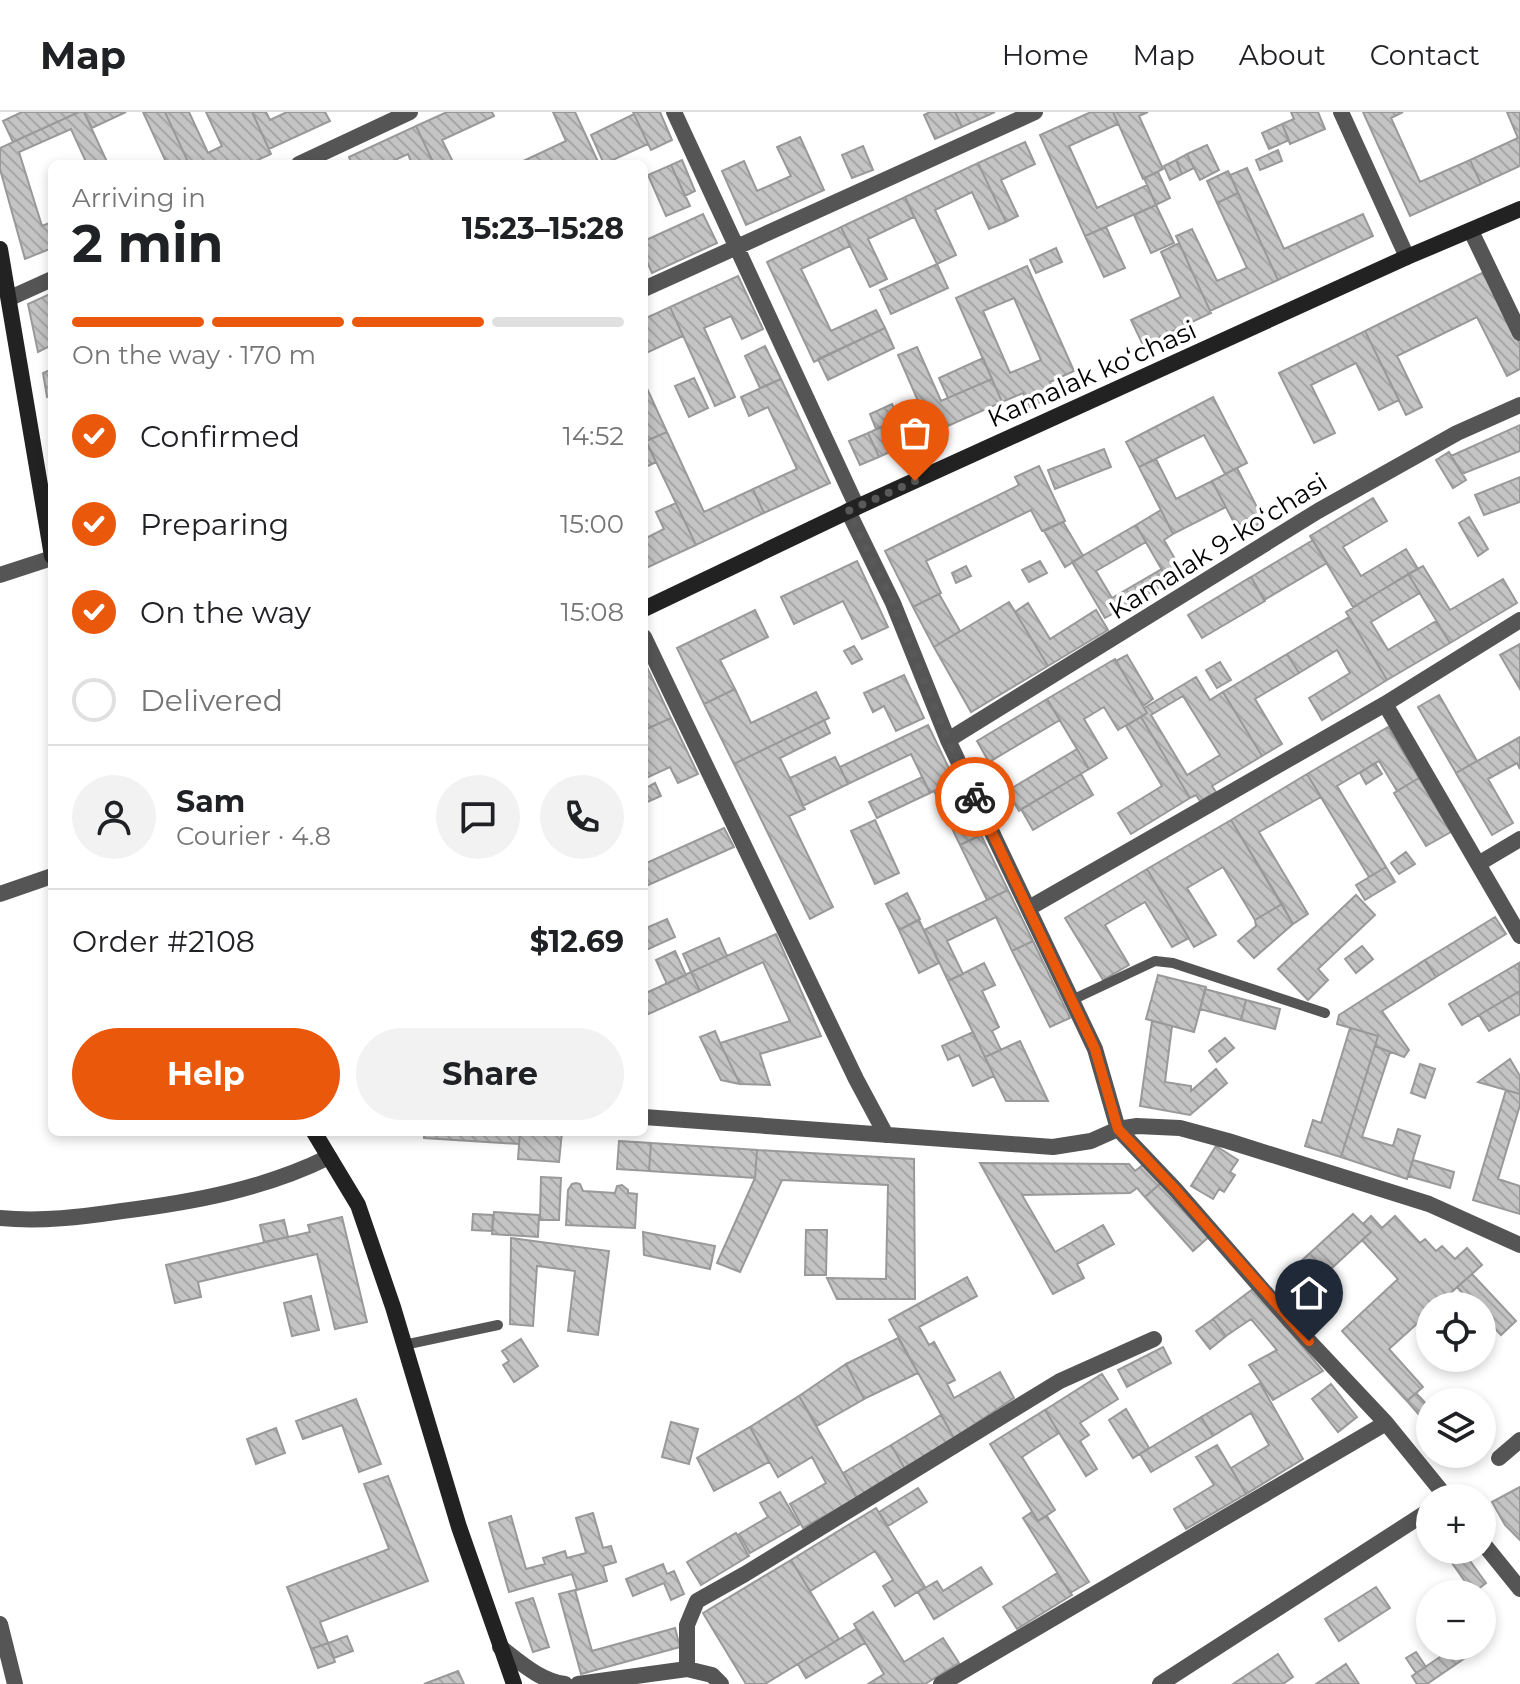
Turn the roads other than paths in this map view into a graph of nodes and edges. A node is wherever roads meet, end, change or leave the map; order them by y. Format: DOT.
graph roads {
  1 [pos="410,112"];
  2 [pos="674,112"];
  3 [pos="1035,112"];
  4 [pos="1341,112"];
  5 [pos="308,160"];
  6 [pos="1520,209"];
  7 [pos="1471,231"];
  8 [pos="738,245"];
  9 [pos="0,249"];
  10 [pos="1407,257"];
  11 [pos="48,281"];
  12 [pos="648,287"];
  13 [pos="10,298"];
  14 [pos="1520,333"];
  15 [pos="1520,405"];
  16 [pos="853,509"];
  17 [pos="48,532"];
  18 [pos="48,558"];
  19 [pos="0,575"];
  20 [pos="648,607"];
  21 [pos="1520,620"];
  22 [pos="648,645"];
  23 [pos="1385,704"];
  24 [pos="948,740"];
  25 [pos="1520,839"];
  26 [pos="1478,864"];
  27 [pos="48,877"];
  28 [pos="0,894"];
  29 [pos="1029,908"];
  30 [pos="1520,936"];
  31 [pos="1072,1000"];
  32 [pos="1325,1013"];
  33 [pos="648,1117"];
  34 [pos="1118,1129"];
  35 [pos="886,1135"];
  36 [pos="316,1136"];
  37 [pos="329,1157"];
  38 [pos="1,1219"];
  39 [pos="1520,1245"];
  40 [pos="498,1325"];
  41 [pos="1154,1339"];
  42 [pos="404,1345"];
  43 [pos="1386,1423"];
  44 [pos="1520,1440"];
  45 [pos="1499,1458"];
  46 [pos="1436,1484"];
  47 [pos="1416,1519"];
  48 [pos="1496,1559"];
  49 [pos="1520,1589"];
  50 [pos="0,1624"];
  51 [pos="500,1647"];
  52 [pos="687,1669"];
  53 [pos="596,1683"];
  54 [pos="15,1684"];
  55 [pos="514,1684"];
  56 [pos="565,1684"];
  57 [pos="578,1684"];
  58 [pos="721,1684"];
  59 [pos="941,1684"];
  60 [pos="1160,1684"];
  1 -- 5 [label="street"];
  2 -- 8 [label="street"];
  3 -- 8 [label="street"];
  4 -- 10 [label="street"];
  6 -- 7 [label="street, Kamalak koʻchasi"];
  7 -- 10 [label="street, Kamalak koʻchasi"];
  7 -- 14 [label="street"];
  8 -- 12 [label="street"];
  8 -- 16 [label="street"];
  9 -- 13 [label="street"];
  10 -- 16 [label="street, Kamalak koʻchasi"];
  11 -- 13 [label="street"];
  13 -- 17 [label="street"];
  15 -- 24 [label="street, Kamalak 9-koʻchasi"];
  16 -- 20 [label="street, Kamalak koʻchasi"];
  16 -- 24 [label="street"];
  18 -- 19 [label="street"];
  21 -- 23 [label="street"];
  22 -- 35 [label="street"];
  23 -- 26 [label="street"];
  23 -- 29 [label="street"];
  24 -- 29 [label="street"];
  25 -- 26 [label="street"];
  26 -- 30 [label="street"];
  27 -- 28 [label="street"];
  29 -- 31 [label="street"];
  31 -- 32 [label="lane"];
  31 -- 34 [label="street"];
  33 -- 35 [label="street"];
  34 -- 35 [label="street"];
  34 -- 39 [label="street"];
  34 -- 43 [label="street"];
  36 -- 37 [label="street"];
  37 -- 38 [label="street"];
  37 -- 42 [label="street"];
  40 -- 42 [label="lane"];
  41 -- 52 [label="street"];
  42 -- 51 [label="street"];
  43 -- 46 [label="street"];
  43 -- 59 [label="street"];
  44 -- 45 [label="street"];
  47 -- 60 [label="street"];
  48 -- 49 [label="street"];
  50 -- 54 [label="street"];
  51 -- 55 [label="street"];
  51 -- 56 [label="street"];
  52 -- 53 [label="street"];
  52 -- 58 [label="street"];
  53 -- 57 [label="street"];
}
